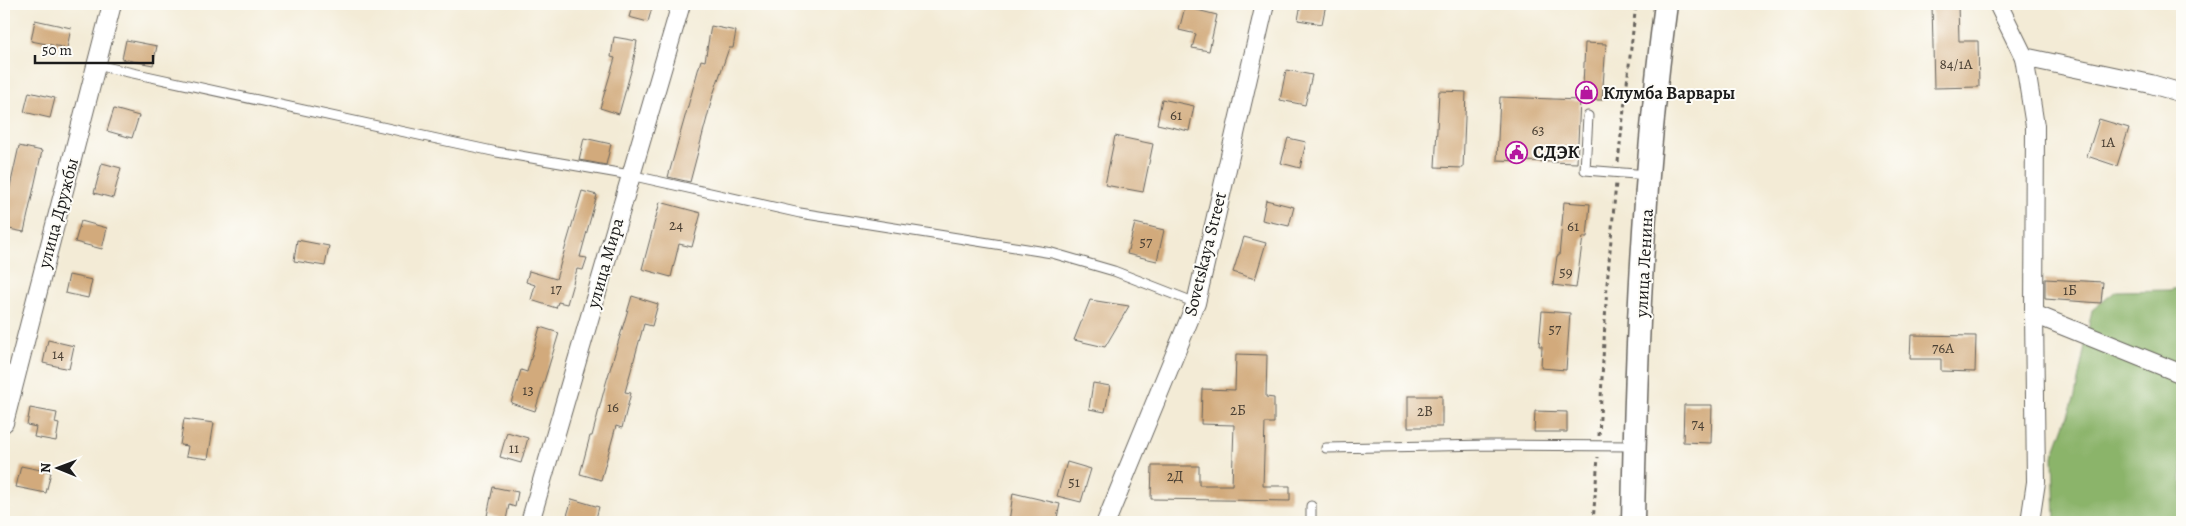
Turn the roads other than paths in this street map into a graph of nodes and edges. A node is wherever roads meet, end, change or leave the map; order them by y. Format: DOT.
graph roads {
  1 [pos="112,4"];
  2 [pos="682,4"];
  3 [pos="1264,4"];
  4 [pos="1666,4"];
  5 [pos="1998,4"];
  6 [pos="2024,57"];
  7 [pos="96,65"];
  8 [pos="2182,93"];
  9 [pos="1588,116"];
  10 [pos="630,175"];
  11 [pos="1649,175"];
  12 [pos="1196,303"];
  13 [pos="2034,314"];
  14 [pos="2182,374"];
  15 [pos="4,423"];
  16 [pos="1635,446"];
  17 [pos="1326,448"];
  18 [pos="1311,506"];
  19 [pos="530,522"];
  20 [pos="1106,522"];
  21 [pos="1311,522"];
  22 [pos="1633,522"];
  23 [pos="2030,522"];
  1 -- 7 [label="street, улица Дружбы"];
  2 -- 10 [label="street, улица Мира"];
  3 -- 12 [label="street, Sovetskaya Street"];
  4 -- 11 [label="street, улица Ленина"];
  5 -- 6 [label="street"];
  6 -- 8 [label="street"];
  6 -- 13 [label="street"];
  7 -- 10 [label="lane"];
  7 -- 15 [label="street, улица Дружбы"];
  9 -- 11 [label="lane"];
  10 -- 12 [label="lane"];
  10 -- 19 [label="street, улица Мира"];
  11 -- 16 [label="street, улица Ленина"];
  12 -- 20 [label="street, Sovetskaya Street"];
  13 -- 14 [label="street"];
  13 -- 23 [label="street"];
  16 -- 17 [label="lane"];
  16 -- 22 [label="street, улица Ленина"];
  18 -- 21 [label="lane"];
}
